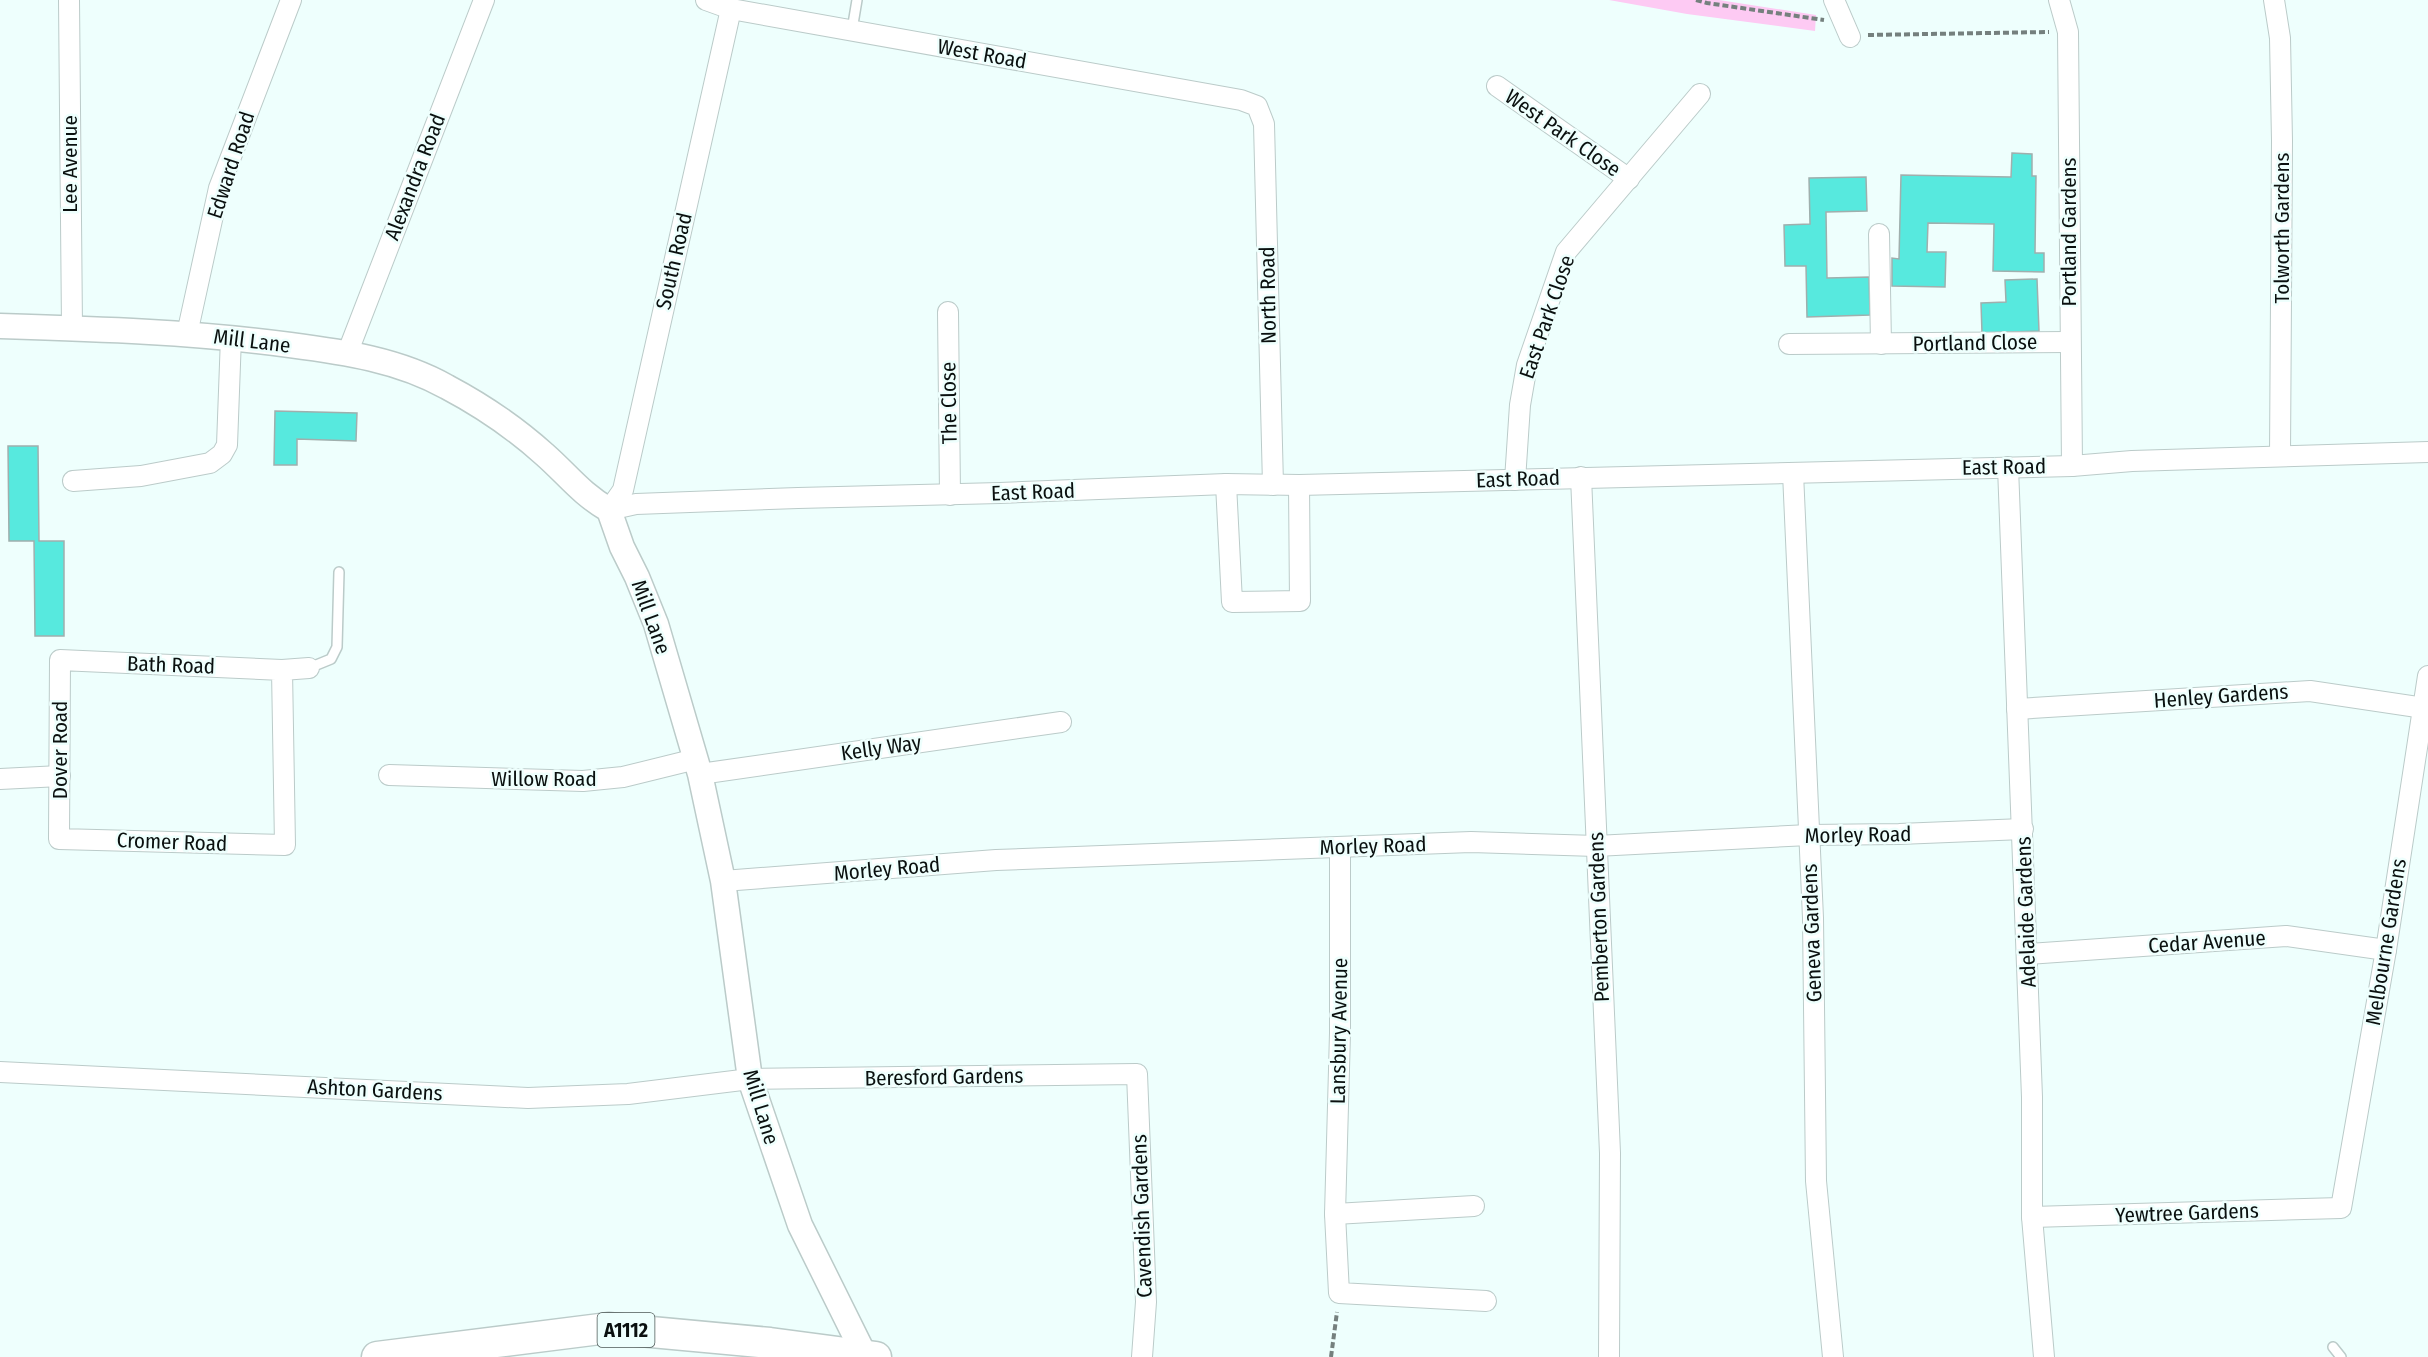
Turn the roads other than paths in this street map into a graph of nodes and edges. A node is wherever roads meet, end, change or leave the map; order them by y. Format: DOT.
graph roads {
  1 [pos="69,0"];
  2 [pos="291,0"];
  3 [pos="484,0"];
  4 [pos="706,0"];
  5 [pos="857,0"];
  6 [pos="1834,0"];
  7 [pos="2059,0"];
  8 [pos="2274,0"];
  9 [pos="731,9"];
  10 [pos="852,30"];
  11 [pos="1850,38"];
  12 [pos="1497,86"];
  13 [pos="1700,94"];
  14 [pos="1257,106"];
  15 [pos="1629,179"];
  16 [pos="1879,234"];
  17 [pos="948,312"];
  18 [pos="0,326"];
  19 [pos="72,328"];
  20 [pos="187,334"];
  21 [pos="231,337"];
  22 [pos="2069,342"];
  23 [pos="1789,344"];
  24 [pos="1881,344"];
  25 [pos="347,354"];
  26 [pos="2428,452"];
  27 [pos="2280,456"];
  28 [pos="2072,466"];
  29 [pos="2008,467"];
  30 [pos="1793,473"];
  31 [pos="1581,477"];
  32 [pos="1515,480"];
  33 [pos="73,481"];
  34 [pos="1226,484"];
  35 [pos="1273,485"];
  36 [pos="1299,485"];
  37 [pos="950,495"];
  38 [pos="609,510"];
  39 [pos="339,572"];
  40 [pos="60,660"];
  41 [pos="309,668"];
  42 [pos="282,670"];
  43 [pos="2428,676"];
  44 [pos="2424,708"];
  45 [pos="2017,709"];
  46 [pos="1061,722"];
  47 [pos="698,766"];
  48 [pos="60,776"];
  49 [pos="389,776"];
  50 [pos="0,778"];
  51 [pos="2023,829"];
  52 [pos="1809,835"];
  53 [pos="58,839"];
  54 [pos="1596,846"];
  55 [pos="1340,848"];
  56 [pos="723,881"];
  57 [pos="2386,950"];
  58 [pos="2027,954"];
  59 [pos="0,1072"];
  60 [pos="1137,1074"];
  61 [pos="750,1079"];
  62 [pos="1474,1206"];
  63 [pos="2341,1208"];
  64 [pos="1335,1214"];
  65 [pos="2032,1217"];
  66 [pos="1486,1301"];
  67 [pos="2333,1347"];
  68 [pos="525,1348"];
  69 [pos="769,1350"];
  70 [pos="871,1356"];
  71 [pos="377,1357"];
  72 [pos="1142,1357"];
  73 [pos="1609,1357"];
  74 [pos="1833,1357"];
  75 [pos="2044,1357"];
  76 [pos="2341,1357"];
  1 -- 19 [label="street, Lee Avenue"];
  2 -- 20 [label="street, Edward Road"];
  3 -- 25 [label="street, Alexandra Road"];
  4 -- 9 [label="street, West Road"];
  5 -- 10 [label="lane"];
  6 -- 11 [label="street"];
  7 -- 22 [label="street, Portland Gardens"];
  8 -- 27 [label="street, Tolworth Gardens"];
  9 -- 10 [label="street, West Road"];
  9 -- 38 [label="street, South Road"];
  10 -- 14 [label="street, West Road"];
  12 -- 15 [label="street, West Park Close"];
  13 -- 15 [label="street, East Park Close"];
  14 -- 35 [label="street, North Road"];
  15 -- 32 [label="street, East Park Close"];
  16 -- 24 [label="street"];
  17 -- 37 [label="street, The Close"];
  18 -- 19 [label="street, Mill Lane"];
  19 -- 20 [label="street, Mill Lane"];
  20 -- 21 [label="street, Mill Lane"];
  21 -- 25 [label="street, Mill Lane"];
  21 -- 33 [label="street"];
  22 -- 24 [label="street, Portland Close"];
  22 -- 28 [label="street, Portland Gardens"];
  23 -- 24 [label="street, Portland Close"];
  25 -- 38 [label="street, Mill Lane"];
  26 -- 27 [label="street, East Road"];
  27 -- 28 [label="street, East Road"];
  28 -- 29 [label="street, East Road"];
  29 -- 30 [label="street, East Road"];
  29 -- 45 [label="street, Adelaide Gardens"];
  30 -- 31 [label="street, East Road"];
  30 -- 52 [label="street, Geneva Gardens"];
  31 -- 32 [label="street, East Road"];
  31 -- 54 [label="street, Pemberton Gardens"];
  32 -- 36 [label="street, East Road"];
  34 -- 35 [label="street, East Road"];
  34 -- 36 [label="street"];
  34 -- 37 [label="street, East Road"];
  35 -- 36 [label="street, East Road"];
  37 -- 38 [label="street, East Road"];
  38 -- 47 [label="street, Mill Lane"];
  39 -- 41 [label="lane"];
  40 -- 42 [label="street, Bath Road"];
  40 -- 48 [label="street, Dover Road"];
  41 -- 42 [label="street, Bath Road"];
  42 -- 53 [label="street, Cromer Road"];
  43 -- 44 [label="street, Melbourne Gardens"];
  44 -- 45 [label="street, Henley Gardens"];
  44 -- 57 [label="street, Melbourne Gardens"];
  45 -- 51 [label="street, Adelaide Gardens"];
  46 -- 47 [label="street, Kelly Way"];
  47 -- 49 [label="street, Willow Road"];
  47 -- 56 [label="street, Mill Lane"];
  48 -- 50 [label="street"];
  48 -- 53 [label="street, Dover Road"];
  51 -- 52 [label="street, Morley Road"];
  51 -- 58 [label="street, Adelaide Gardens"];
  52 -- 54 [label="street, Morley Road"];
  52 -- 74 [label="street, Geneva Gardens"];
  54 -- 55 [label="street, Morley Road"];
  54 -- 73 [label="street, Pemberton Gardens"];
  55 -- 56 [label="street, Morley Road"];
  55 -- 64 [label="street, Lansbury Avenue"];
  56 -- 61 [label="street, Mill Lane"];
  57 -- 58 [label="street, Cedar Avenue"];
  57 -- 63 [label="street, Melbourne Gardens"];
  58 -- 65 [label="street, Adelaide Gardens"];
  59 -- 61 [label="street, Ashton Gardens"];
  60 -- 61 [label="street, Beresford Gardens"];
  60 -- 72 [label="street, Cavendish Gardens"];
  61 -- 70 [label="street, Mill Lane"];
  62 -- 64 [label="street"];
  63 -- 65 [label="street, Yewtree Gardens"];
  64 -- 66 [label="street, Lansbury Avenue"];
  65 -- 75 [label="street, Adelaide Gardens"];
  67 -- 76 [label="lane"];
  68 -- 69 [label="main road, A1112"];
  68 -- 71 [label="main road, A1112"];
  69 -- 70 [label="main road, A1112"];
}
